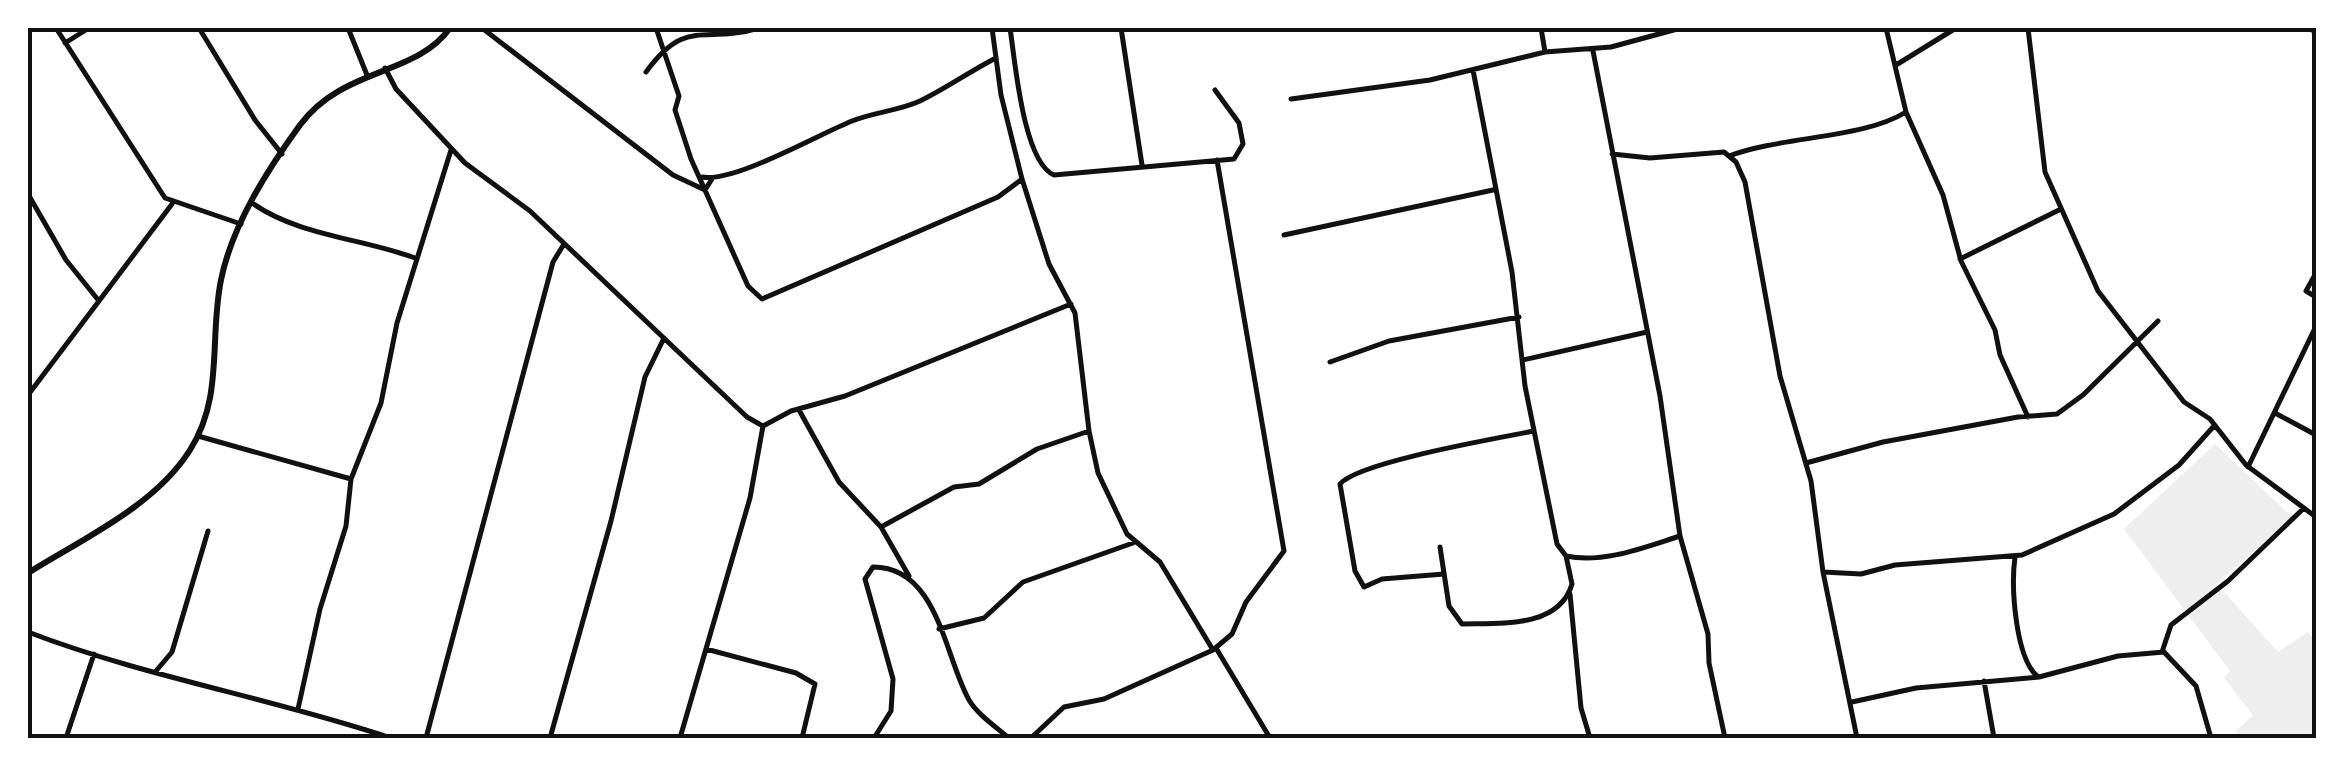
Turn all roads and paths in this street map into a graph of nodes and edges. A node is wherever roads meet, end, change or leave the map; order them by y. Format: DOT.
graph roads {
  1 [pos="56,28"];
  2 [pos="89,28"];
  3 [pos="199,28"];
  4 [pos="348,28"];
  5 [pos="450,28"];
  6 [pos="482,28"];
  7 [pos="656,28"];
  8 [pos="759,28"];
  9 [pos="992,28"];
  10 [pos="1010,28"];
  11 [pos="1120,28"];
  12 [pos="1542,28"];
  13 [pos="1682,28"];
  14 [pos="1886,28"];
  15 [pos="1956,28"];
  16 [pos="2028,28"];
  17 [pos="2308,28"];
  18 [pos="740,29"];
  19 [pos="2316,32"];
  20 [pos="730,34"];
  21 [pos="65,43"];
  22 [pos="664,47"];
  23 [pos="1593,51"];
  24 [pos="1545,52"];
  25 [pos="994,59"];
  26 [pos="1896,65"];
  27 [pos="385,67"];
  28 [pos="1472,70"];
  29 [pos="646,72"];
  30 [pos="367,75"];
  31 [pos="1215,90"];
  32 [pos="1291,99"];
  33 [pos="1906,112"];
  34 [pos="451,148"];
  35 [pos="282,154"];
  36 [pos="1612,154"];
  37 [pos="1729,156"];
  38 [pos="1217,160"];
  39 [pos="1142,165"];
  40 [pos="702,177"];
  41 [pos="712,179"];
  42 [pos="1022,179"];
  43 [pos="705,190"];
  44 [pos="1493,190"];
  45 [pos="28,195"];
  46 [pos="252,203"];
  47 [pos="172,204"];
  48 [pos="2059,210"];
  49 [pos="241,224"];
  50 [pos="1284,235"];
  51 [pos="564,244"];
  52 [pos="416,258"];
  53 [pos="1960,259"];
  54 [pos="2316,272"];
  55 [pos="2316,298"];
  56 [pos="98,301"];
  57 [pos="1072,304"];
  58 [pos="1519,317"];
  59 [pos="2158,321"];
  60 [pos="2316,326"];
  61 [pos="1647,332"];
  62 [pos="665,337"];
  63 [pos="2139,340"];
  64 [pos="1523,360"];
  65 [pos="1330,362"];
  66 [pos="28,395"];
  67 [pos="799,410"];
  68 [pos="2275,413"];
  69 [pos="2028,417"];
  70 [pos="763,426"];
  71 [pos="2214,426"];
  72 [pos="1088,431"];
  73 [pos="1534,431"];
  74 [pos="2316,435"];
  75 [pos="198,436"];
  76 [pos="1806,463"];
  77 [pos="2248,466"];
  78 [pos="351,479"];
  79 [pos="2304,508"];
  80 [pos="2316,518"];
  81 [pos="881,527"];
  82 [pos="208,531"];
  83 [pos="1129,536"];
  84 [pos="1680,536"];
  85 [pos="1136,543"];
  86 [pos="1126,544"];
  87 [pos="1440,547"];
  88 [pos="1566,556"];
  89 [pos="2015,558"];
  90 [pos="1823,572"];
  91 [pos="28,573"];
  92 [pos="1444,574"];
  93 [pos="910,578"];
  94 [pos="1570,591"];
  95 [pos="939,629"];
  96 [pos="28,632"];
  97 [pos="706,649"];
  98 [pos="1214,649"];
  99 [pos="2162,652"];
  100 [pos="94,654"];
  101 [pos="2027,668"];
  102 [pos="156,670"];
  103 [pos="2038,677"];
  104 [pos="2018,678"];
  105 [pos="1984,680"];
  106 [pos="1852,702"];
  107 [pos="298,709"];
  108 [pos="1266,737"];
  109 [pos="66,738"];
  110 [pos="392,738"];
  111 [pos="426,738"];
  112 [pos="550,738"];
  113 [pos="680,738"];
  114 [pos="802,738"];
  115 [pos="874,738"];
  116 [pos="1009,738"];
  117 [pos="1031,738"];
  118 [pos="1590,738"];
  119 [pos="1725,738"];
  120 [pos="1858,738"];
  121 [pos="1994,738"];
  122 [pos="2211,738"];
  1 -- 21 [label="street"];
  2 -- 21 [label="street"];
  3 -- 35 [label="street"];
  4 -- 30 [label="street"];
  5 -- 27 [label="street"];
  6 -- 43 [label="street"];
  7 -- 22 [label="street"];
  8 -- 18 [label="street"];
  9 -- 25 [label="street"];
  10 -- 39 [label="street"];
  11 -- 39 [label="street"];
  12 -- 24 [label="street"];
  13 -- 23 [label="street"];
  14 -- 26 [label="street"];
  15 -- 26 [label="street"];
  16 -- 48 [label="street"];
  17 -- 19 [label="street"];
  18 -- 20 [label="street"];
  18 -- 20 [label="street"];
  20 -- 22 [label="street"];
  21 -- 47 [label="street"];
  22 -- 29 [label="street"];
  22 -- 40 [label="street"];
  23 -- 24 [label="street"];
  23 -- 36 [label="street"];
  24 -- 28 [label="street"];
  25 -- 41 [label="street"];
  25 -- 42 [label="street"];
  26 -- 33 [label="street"];
  27 -- 30 [label="street"];
  27 -- 34 [label="street"];
  28 -- 32 [label="street"];
  28 -- 44 [label="street"];
  30 -- 35 [label="street"];
  31 -- 38 [label="street"];
  33 -- 37 [label="street"];
  33 -- 53 [label="street"];
  34 -- 51 [label="street"];
  34 -- 52 [label="street"];
  35 -- 46 [label="street"];
  36 -- 37 [label="street"];
  36 -- 61 [label="street"];
  37 -- 76 [label="street"];
  38 -- 39 [label="street"];
  38 -- 98 [label="street"];
  40 -- 41 [label="street"];
  40 -- 43 [label="street"];
  41 -- 43 [label="street"];
  42 -- 43 [label="street"];
  42 -- 57 [label="street"];
  44 -- 50 [label="street"];
  44 -- 58 [label="street"];
  45 -- 56 [label="street"];
  46 -- 49 [label="street"];
  46 -- 52 [label="street"];
  47 -- 49 [label="street"];
  47 -- 56 [label="street"];
  48 -- 53 [label="street"];
  48 -- 63 [label="street"];
  49 -- 75 [label="street"];
  51 -- 62 [label="street"];
  51 -- 111 [label="street"];
  52 -- 78 [label="street"];
  53 -- 69 [label="street"];
  54 -- 55 [label="street"];
  56 -- 66 [label="street"];
  57 -- 67 [label="street"];
  57 -- 72 [label="street"];
  58 -- 64 [label="street"];
  58 -- 65 [label="street"];
  59 -- 63 [label="street"];
  60 -- 68 [label="street"];
  61 -- 64 [label="street"];
  61 -- 84 [label="street"];
  62 -- 70 [label="street"];
  62 -- 112 [label="street"];
  63 -- 69 [label="street"];
  63 -- 71 [label="street"];
  64 -- 73 [label="street"];
  67 -- 70 [label="street"];
  67 -- 81 [label="street"];
  68 -- 74 [label="street"];
  68 -- 77 [label="street"];
  69 -- 76 [label="street"];
  70 -- 97 [label="street"];
  71 -- 77 [label="street"];
  71 -- 89 [label="street"];
  72 -- 81 [label="street"];
  72 -- 83 [label="street"];
  73 -- 88 [label="street"];
  73 -- 92 [label="street"];
  75 -- 78 [label="street"];
  75 -- 91 [label="street"];
  76 -- 90 [label="street"];
  77 -- 79 [label="street"];
  78 -- 107 [label="street"];
  79 -- 80 [label="street"];
  79 -- 99 [label="street"];
  81 -- 93 [label="street"];
  82 -- 102 [label="street"];
  83 -- 85 [label="street"];
  83 -- 86 [label="street"];
  84 -- 88 [label="street"];
  84 -- 119 [label="street"];
  85 -- 86 [label="street"];
  85 -- 98 [label="street"];
  86 -- 95 [label="street"];
  87 -- 92 [label="street"];
  88 -- 94 [label="street"];
  89 -- 90 [label="street"];
  89 -- 101 [label="street"];
  90 -- 106 [label="street"];
  92 -- 94 [label="street"];
  93 -- 95 [label="street"];
  93 -- 115 [label="street"];
  94 -- 118 [label="street"];
  95 -- 116 [label="street"];
  96 -- 100 [label="street"];
  97 -- 113 [label="street"];
  97 -- 114 [label="street"];
  98 -- 108 [label="street"];
  98 -- 117 [label="street"];
  99 -- 103 [label="street"];
  99 -- 122 [label="street"];
  100 -- 102 [label="street"];
  100 -- 109 [label="street"];
  101 -- 103 [label="street"];
  101 -- 104 [label="street"];
  102 -- 107 [label="street"];
  103 -- 104 [label="street"];
  104 -- 105 [label="street"];
  105 -- 106 [label="street"];
  105 -- 121 [label="street"];
  106 -- 120 [label="street"];
  107 -- 110 [label="street"];
}
